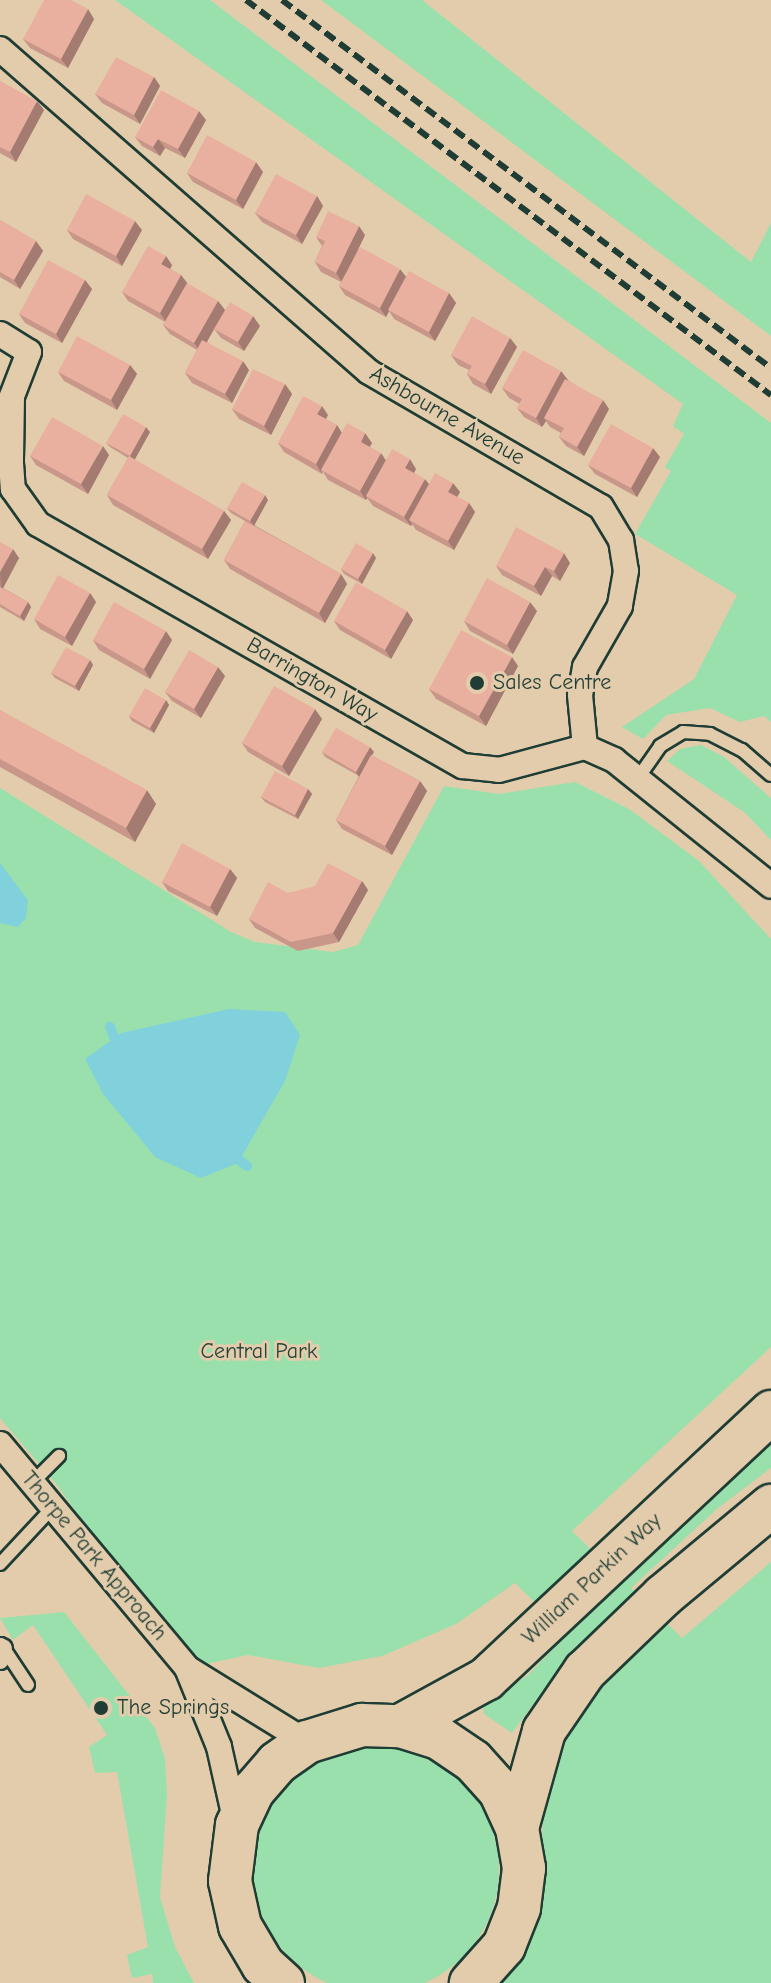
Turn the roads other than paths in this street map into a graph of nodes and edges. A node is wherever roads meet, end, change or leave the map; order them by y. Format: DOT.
graph roads {
  1 [pos="0,49"];
  2 [pos="0,334"];
  3 [pos="6,493"];
  4 [pos="585,747"];
  5 [pos="771,775"];
  6 [pos="638,778"];
  7 [pos="771,886"];
  8 [pos="771,1412"];
  9 [pos="0,1444"];
  10 [pos="59,1456"];
  11 [pos="33,1482"];
  12 [pos="54,1506"];
  13 [pos="771,1506"];
  14 [pos="0,1564"];
  15 [pos="1,1650"];
  16 [pos="187,1668"];
  17 [pos="28,1685"];
  18 [pos="400,1726"];
  19 [pos="307,1742"];
  20 [pos="237,1825"];
  21 [pos="517,1828"];
  22 [pos="270,1977"];
  23 [pos="471,1983"];
  1 -- 4 [label="street, Ashbourne Avenue"];
  2 -- 3 [label="street, Barrington Way"];
  3 -- 4 [label="street, Barrington Way"];
  4 -- 6 [label="street"];
  5 -- 6 [label="lane"];
  6 -- 7 [label="street"];
  8 -- 18 [label="highway, William Parkin Way"];
  9 -- 11 [label="street, Thorpe Park Approach"];
  10 -- 11 [label="lane"];
  11 -- 12 [label="street, Thorpe Park Approach"];
  12 -- 14 [label="lane"];
  12 -- 16 [label="street, Thorpe Park Approach"];
  13 -- 21 [label="highway"];
  15 -- 17 [label="lane"];
  16 -- 19 [label="street, Thorpe Park Approach"];
  16 -- 20 [label="street, Thorpe Park Approach"];
  18 -- 19 [label="highway"];
  18 -- 21 [label="highway"];
  19 -- 20 [label="highway"];
  20 -- 22 [label="highway"];
  21 -- 23 [label="highway"];
}
